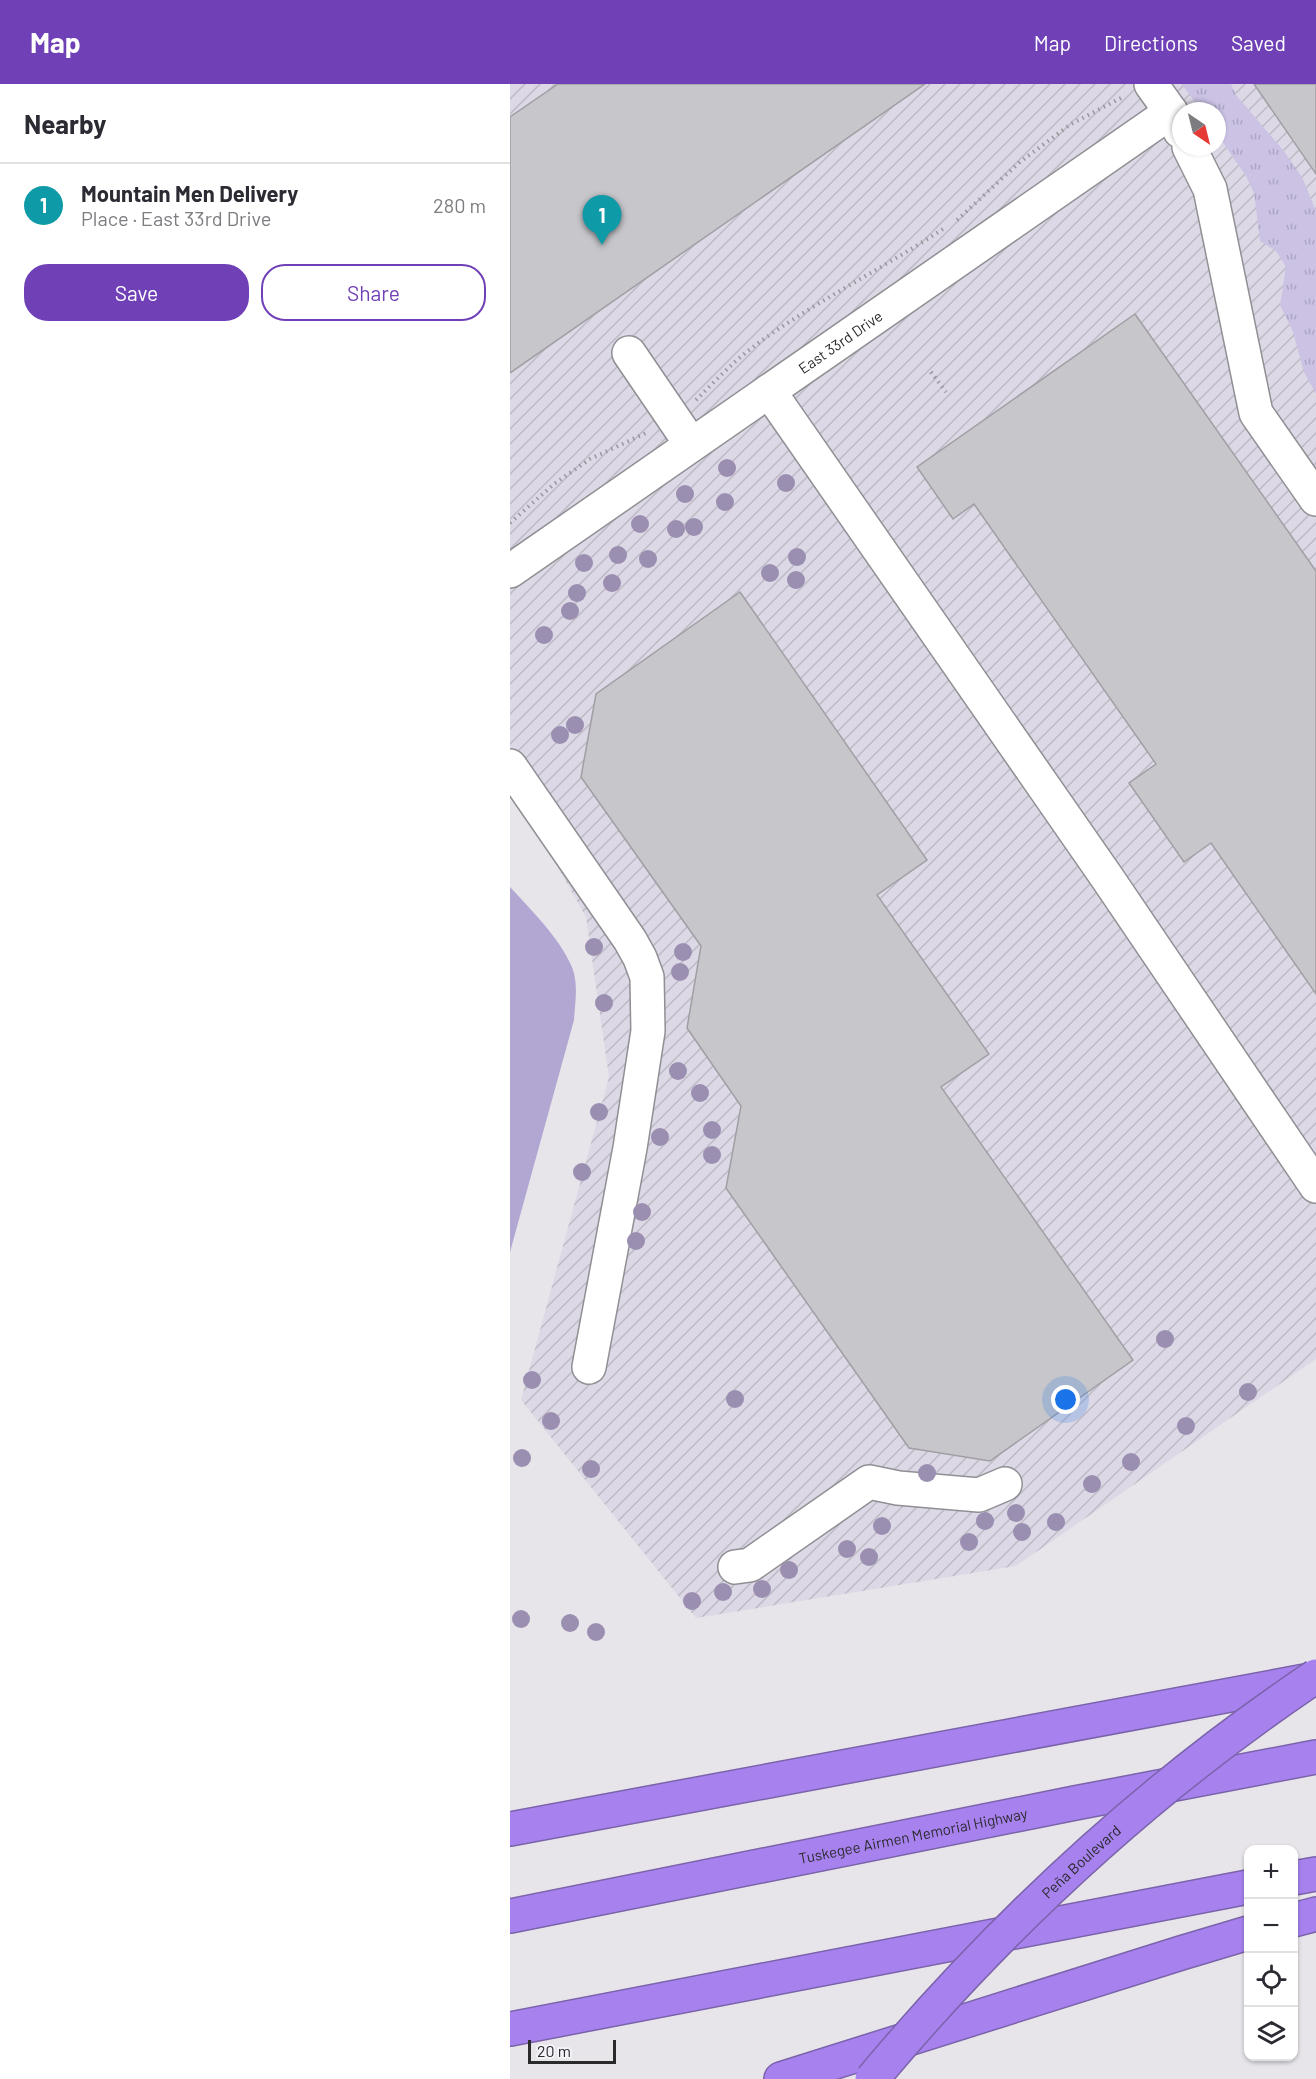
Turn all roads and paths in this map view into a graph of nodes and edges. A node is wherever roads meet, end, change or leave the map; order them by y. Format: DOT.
graph roads {
  1 [pos="1139,89"];
  2 [pos="1172,118"];
  3 [pos="1172,125"];
  4 [pos="1194,156"];
  5 [pos="956,220"];
  6 [pos="946,227"];
  7 [pos="629,353"];
  8 [pos="931,372"];
  9 [pos="769,392"];
  10 [pos="946,392"];
  11 [pos="683,433"];
  12 [pos="1316,499"];
  13 [pos="510,523"];
  14 [pos="510,571"];
  15 [pos="510,766"];
  16 [pos="1316,1186"];
  17 [pos="589,1367"];
  18 [pos="1005,1484"];
  19 [pos="735,1567"];
  20 [pos="1316,1677"];
  21 [pos="1316,1757"];
  22 [pos="510,1829"];
  23 [pos="1316,1874"];
  24 [pos="1298,1877"];
  25 [pos="1244,1888"];
  26 [pos="1316,1914"];
  27 [pos="510,1916"];
  28 [pos="1298,1919"];
  29 [pos="1244,1934"];
  30 [pos="510,2029"];
  31 [pos="781,2079"];
  32 [pos="872,2079"];
  1 -- 2 [label="street"];
  1 -- 5 [label="path"];
  3 -- 9 [label="street, East 33rd Drive"];
  4 -- 12 [label="street"];
  6 -- 11 [label="path"];
  7 -- 11 [label="street"];
  8 -- 10 [label="path"];
  9 -- 11 [label="street, East 33rd Drive"];
  9 -- 16 [label="street"];
  11 -- 13 [label="path"];
  11 -- 14 [label="street, East 33rd Drive"];
  15 -- 17 [label="street"];
  18 -- 19 [label="street"];
  20 -- 22 [label="highway"];
  20 -- 32 [label="highway, Peña Boulevard, bridge"];
  21 -- 27 [label="highway, Tuskegee Airmen Memorial Highway"];
  23 -- 24 [label="highway"];
  25 -- 30 [label="highway"];
  26 -- 28 [label="highway"];
  29 -- 31 [label="highway"];
}
